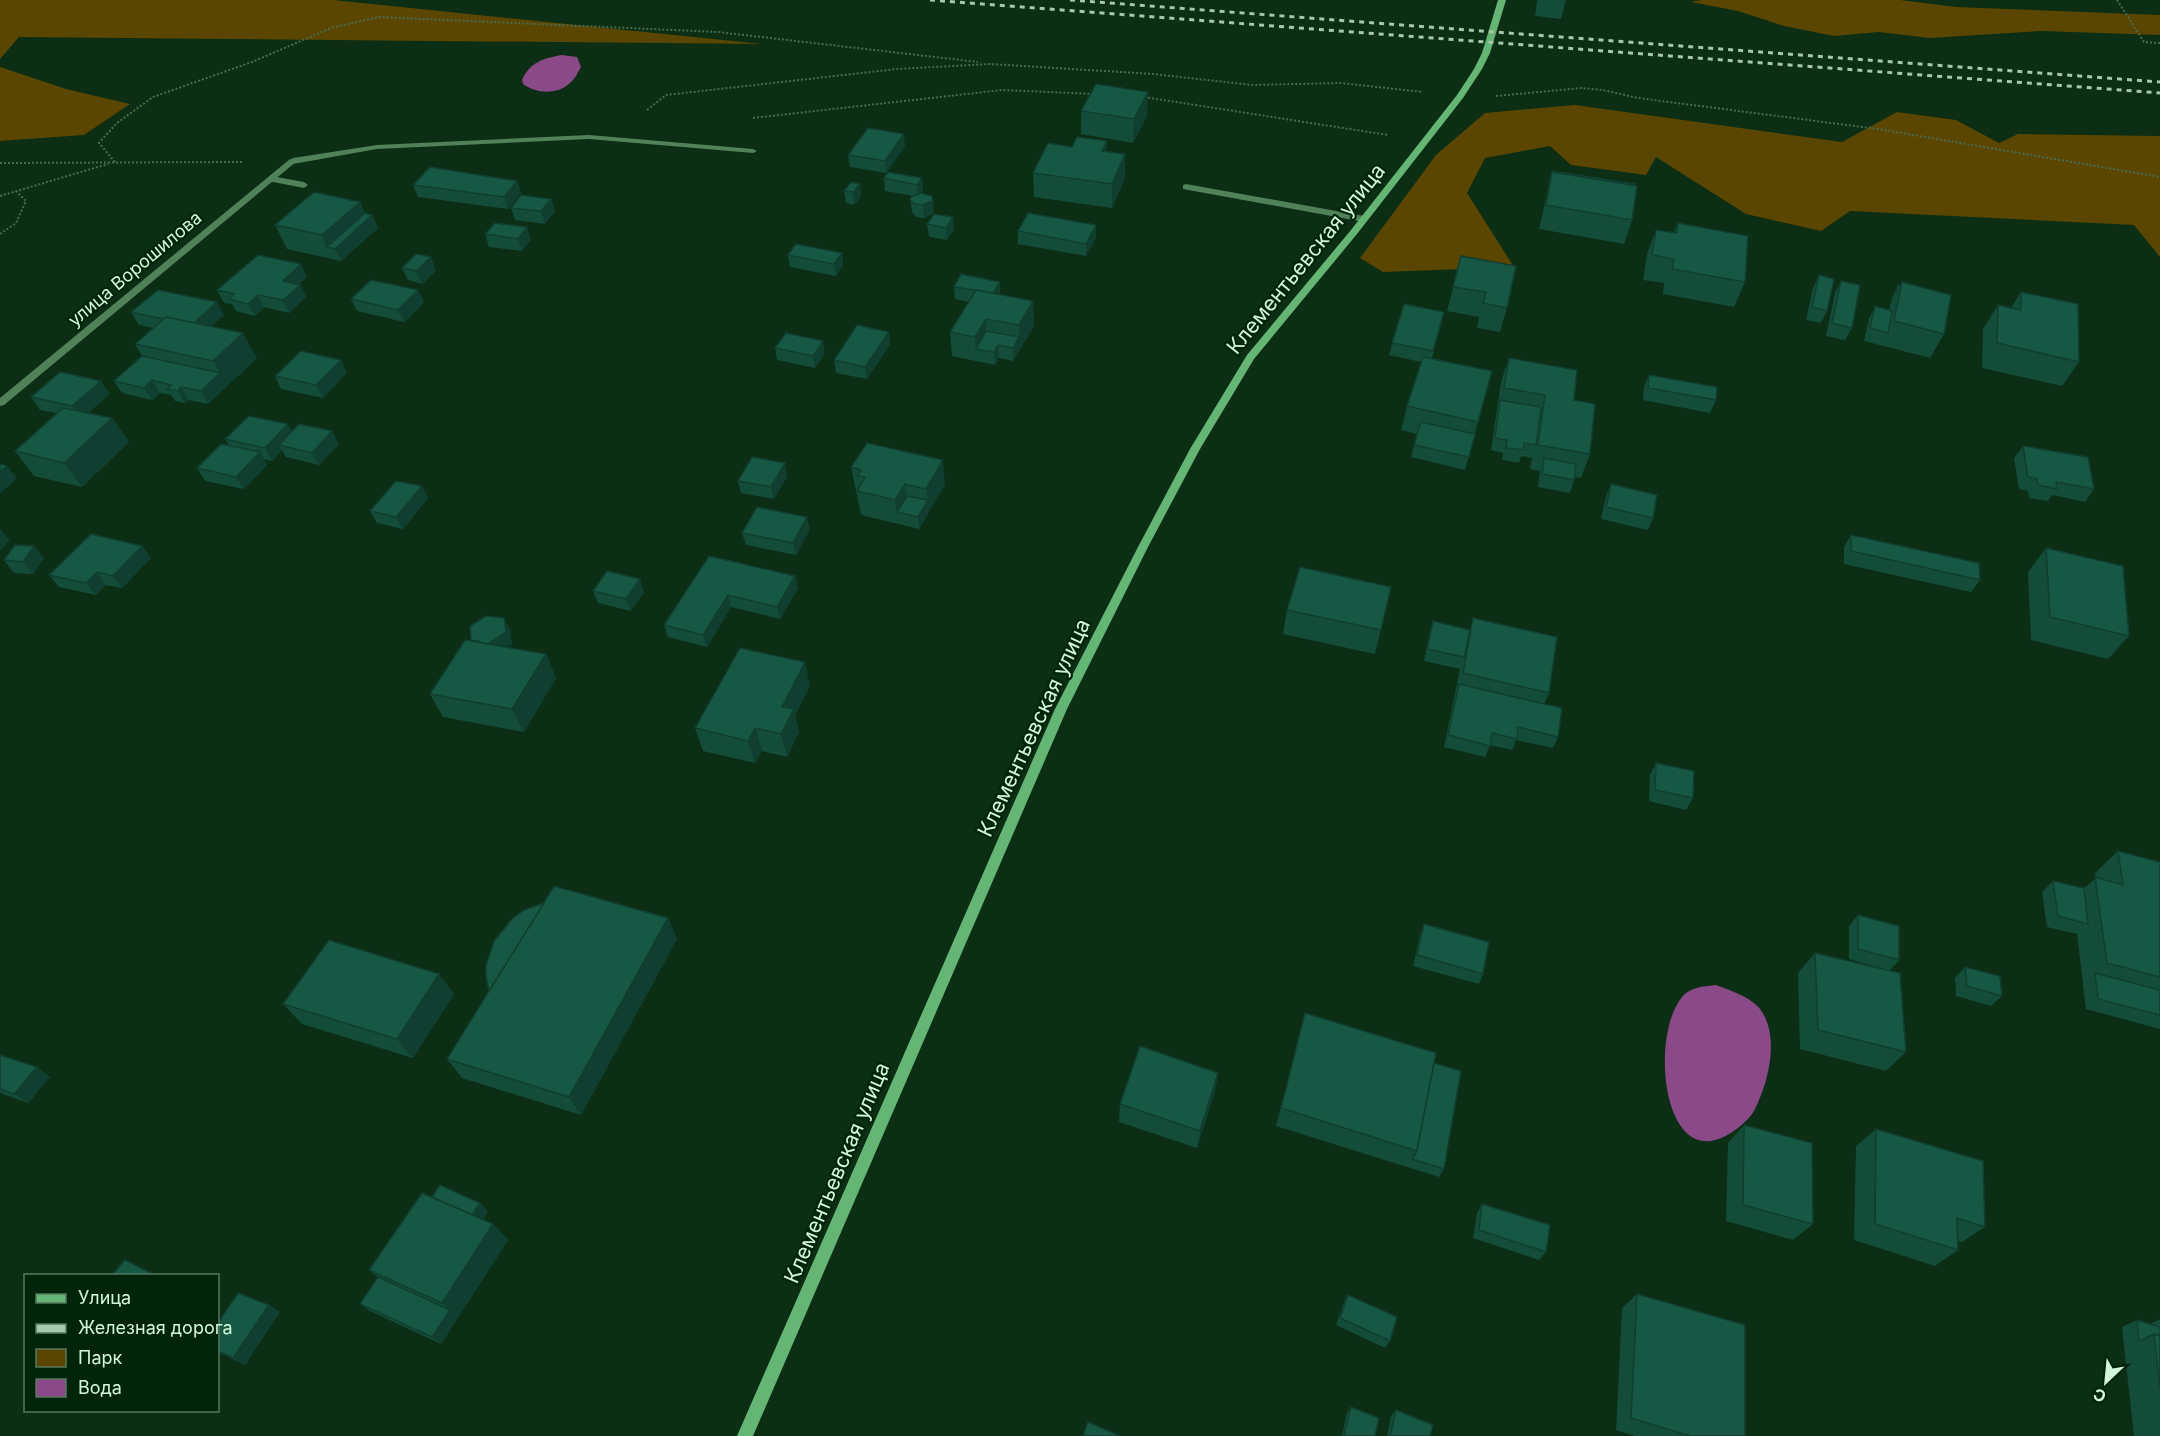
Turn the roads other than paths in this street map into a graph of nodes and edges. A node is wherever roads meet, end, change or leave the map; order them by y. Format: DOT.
graph roads {
  1 [pos="1502,0"];
  2 [pos="753,151"];
  3 [pos="271,179"];
  4 [pos="303,185"];
  5 [pos="1186,187"];
  6 [pos="1364,219"];
  7 [pos="0,403"];
  8 [pos="745,1436"];
  1 -- 6 [label="street, Клементьевская улица"];
  2 -- 3 [label="street, улица Ворошилова"];
  3 -- 4 [label="street"];
  3 -- 7 [label="street, улица Ворошилова"];
  5 -- 6 [label="street"];
  6 -- 8 [label="street, Клементьевская улица"];
}
